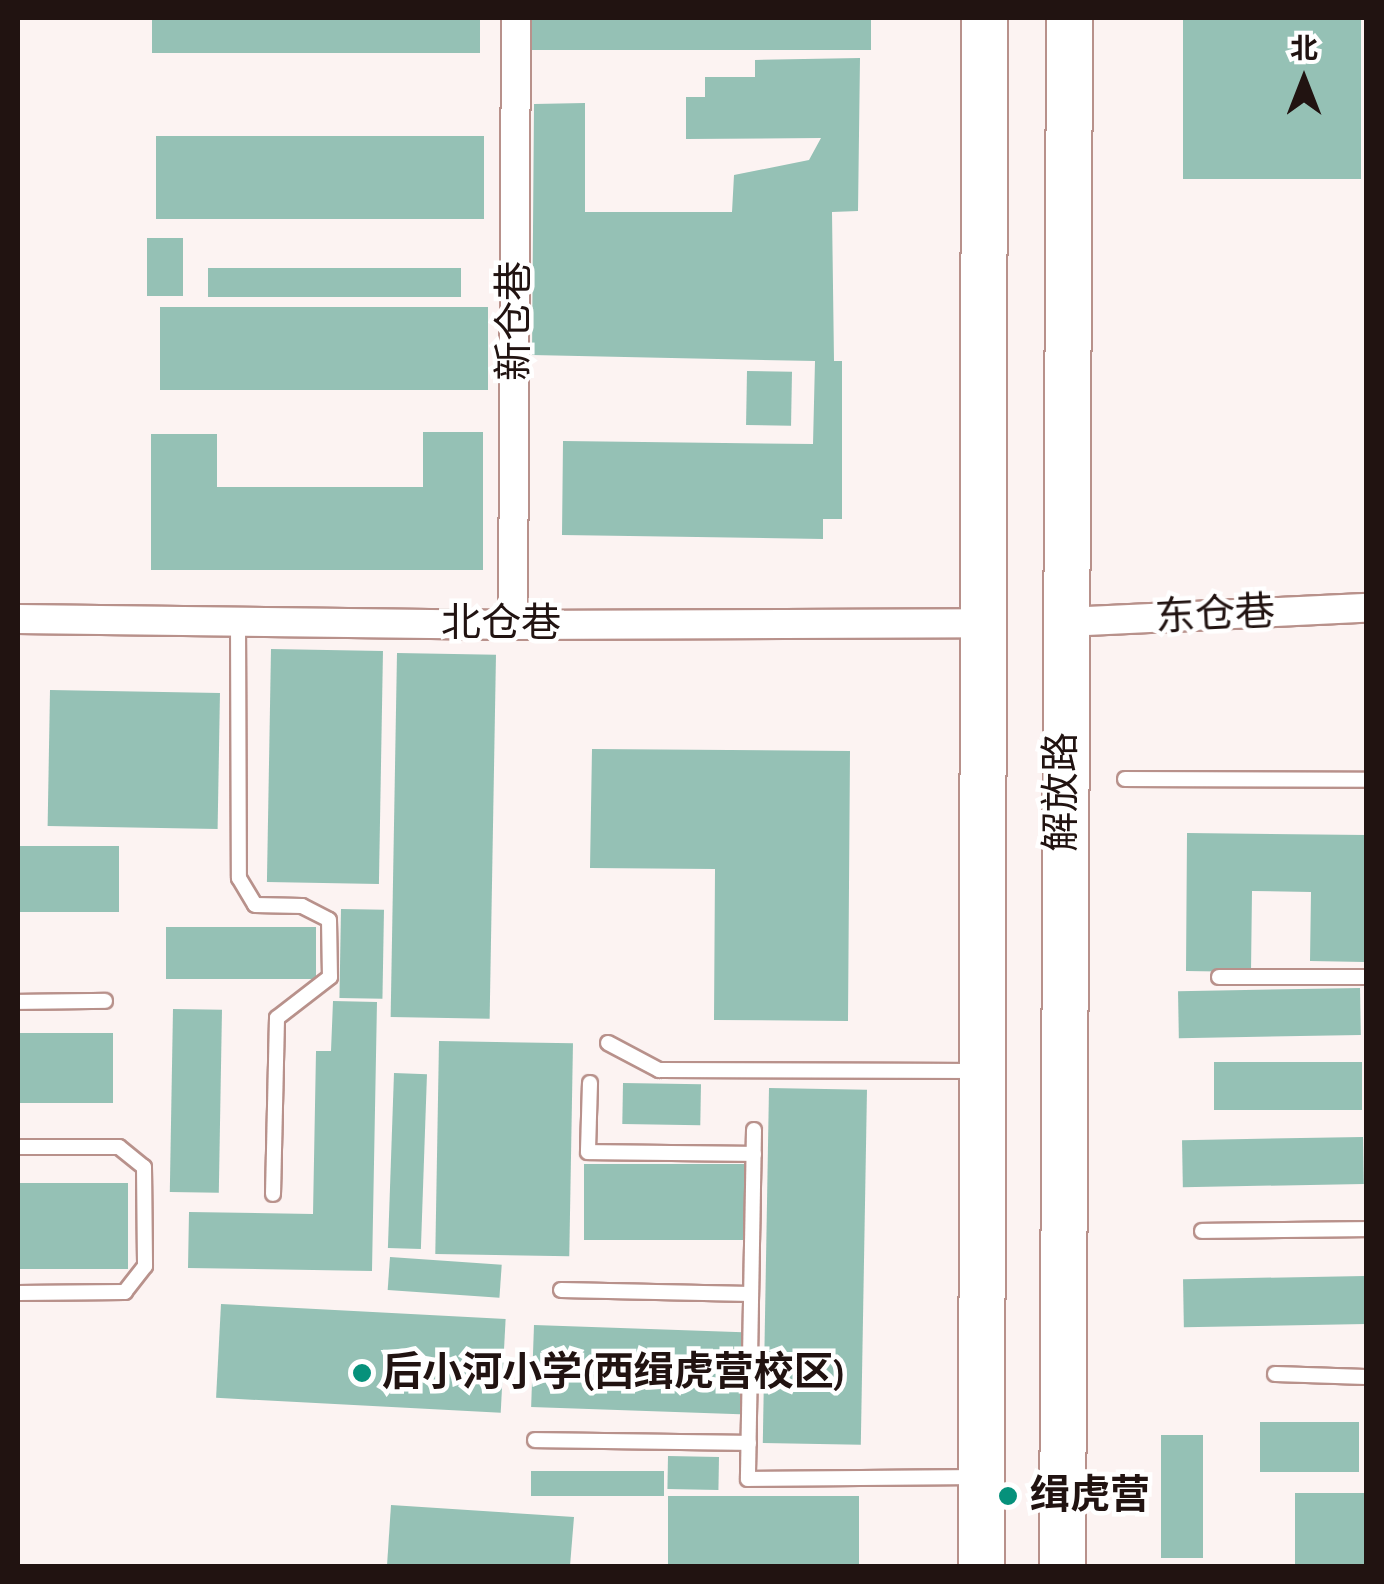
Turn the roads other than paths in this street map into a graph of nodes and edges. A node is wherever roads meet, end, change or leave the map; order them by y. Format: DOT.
graph roads {
  1 [pos="516,18"];
  2 [pos="984,18"];
  3 [pos="1069,18"];
  4 [pos="1366,608"];
  5 [pos="18,619"];
  6 [pos="238,621"];
  7 [pos="1064,622"];
  8 [pos="985,623"];
  9 [pos="513,625"];
  10 [pos="1125,779"];
  11 [pos="1366,780"];
  12 [pos="1366,976"];
  13 [pos="1219,977"];
  14 [pos="105,1001"];
  15 [pos="18,1002"];
  16 [pos="608,1043"];
  17 [pos="983,1071"];
  18 [pos="590,1083"];
  19 [pos="754,1130"];
  20 [pos="18,1147"];
  21 [pos="754,1154"];
  22 [pos="274,1194"];
  23 [pos="1366,1229"];
  24 [pos="1202,1232"];
  25 [pos="560,1290"];
  26 [pos="18,1293"];
  27 [pos="752,1294"];
  28 [pos="1275,1374"];
  29 [pos="1366,1377"];
  30 [pos="535,1440"];
  31 [pos="749,1442"];
  32 [pos="982,1478"];
  33 [pos="981,1566"];
  34 [pos="1062,1566"];
  1 -- 9 [label="street, 新仓巷"];
  2 -- 8 [label="main road, 解放路"];
  3 -- 7 [label="main road, 解放路"];
  4 -- 7 [label="street, 东仓巷"];
  5 -- 6 [label="street, 北仓巷"];
  6 -- 9 [label="street, 北仓巷"];
  6 -- 22 [label="lane"];
  7 -- 34 [label="main road, 解放路"];
  8 -- 9 [label="street, 北仓巷"];
  8 -- 17 [label="main road, 解放路"];
  10 -- 11 [label="lane"];
  12 -- 13 [label="lane"];
  14 -- 15 [label="lane"];
  16 -- 17 [label="lane"];
  17 -- 32 [label="main road, 解放路"];
  18 -- 21 [label="lane"];
  19 -- 21 [label="lane"];
  20 -- 26 [label="lane"];
  21 -- 27 [label="lane"];
  23 -- 24 [label="lane"];
  25 -- 27 [label="lane"];
  27 -- 31 [label="lane"];
  28 -- 29 [label="lane"];
  30 -- 31 [label="lane"];
  31 -- 32 [label="lane"];
  32 -- 33 [label="main road, 解放路"];
}
